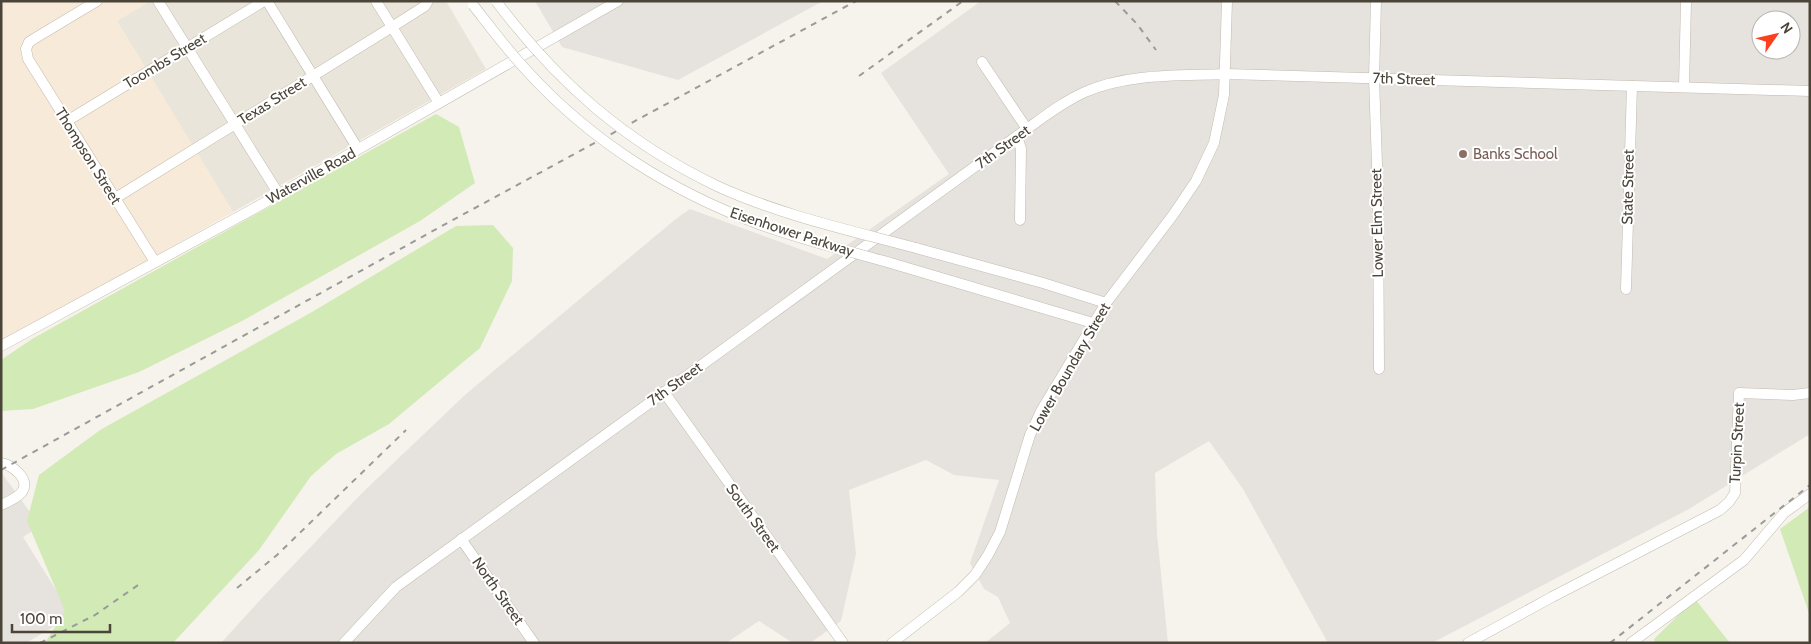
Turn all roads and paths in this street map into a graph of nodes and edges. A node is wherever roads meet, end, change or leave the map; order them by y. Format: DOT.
graph roads {
  1 [pos="98,1"];
  2 [pos="158,1"];
  3 [pos="265,1"];
  4 [pos="376,1"];
  5 [pos="428,1"];
  6 [pos="496,1"];
  7 [pos="618,1"];
  8 [pos="1227,1"];
  9 [pos="1376,1"];
  10 [pos="1686,1"];
  11 [pos="472,3"];
  12 [pos="392,27"];
  13 [pos="187,48"];
  14 [pos="982,62"];
  15 [pos="313,74"];
  16 [pos="1225,74"];
  17 [pos="1374,78"];
  18 [pos="1632,86"];
  19 [pos="1684,87"];
  20 [pos="1810,91"];
  21 [pos="439,103"];
  22 [pos="66,121"];
  23 [pos="234,124"];
  24 [pos="1027,129"];
  25 [pos="1017,136"];
  26 [pos="358,149"];
  27 [pos="278,193"];
  28 [pos="114,199"];
  29 [pos="1020,220"];
  30 [pos="154,262"];
  31 [pos="1626,289"];
  32 [pos="1106,303"];
  33 [pos="1093,324"];
  34 [pos="1,346"];
  35 [pos="1379,368"];
  36 [pos="664,392"];
  37 [pos="1810,393"];
  38 [pos="1,463"];
  39 [pos="1810,494"];
  40 [pos="1,505"];
  41 [pos="461,539"];
  42 [pos="344,643"];
  43 [pos="534,643"];
  44 [pos="843,643"];
  45 [pos="892,643"];
  46 [pos="1468,643"];
  47 [pos="1631,643"];
  1 -- 22 [label="street, Thompson Street"];
  2 -- 13 [label="street"];
  3 -- 13 [label="street, Toombs Street"];
  3 -- 15 [label="street"];
  4 -- 12 [label="street"];
  5 -- 12 [label="street, Texas Street"];
  6 -- 32 [label="street, Eisenhower Parkway, bridge"];
  7 -- 21 [label="street, Waterville Road"];
  8 -- 16 [label="street, Lower Boundary Street"];
  9 -- 17 [label="street, Lower Elm Street"];
  10 -- 19 [label="street"];
  11 -- 33 [label="street, Eisenhower Parkway, bridge"];
  12 -- 15 [label="street, Texas Street"];
  12 -- 21 [label="street"];
  13 -- 22 [label="street, Toombs Street"];
  13 -- 23 [label="street"];
  14 -- 24 [label="street"];
  15 -- 23 [label="street, Texas Street"];
  15 -- 26 [label="street"];
  16 -- 17 [label="street, 7th Street"];
  16 -- 24 [label="street, 7th Street"];
  16 -- 32 [label="street, Lower Boundary Street"];
  17 -- 18 [label="street, 7th Street"];
  17 -- 35 [label="street, Lower Elm Street"];
  18 -- 19 [label="street, 7th Street"];
  18 -- 31 [label="street, State Street"];
  19 -- 20 [label="street, 7th Street"];
  21 -- 26 [label="street, Waterville Road"];
  22 -- 28 [label="street, Thompson Street"];
  23 -- 27 [label="street"];
  23 -- 28 [label="street, Texas Street"];
  24 -- 25 [label="street, 7th Street"];
  25 -- 29 [label="street"];
  25 -- 36 [label="street, 7th Street"];
  26 -- 27 [label="street, Waterville Road"];
  27 -- 30 [label="street, Waterville Road"];
  28 -- 30 [label="street, Thompson Street"];
  30 -- 34 [label="street, Waterville Road"];
  32 -- 33 [label="street, Lower Boundary Street"];
  33 -- 45 [label="street, Lower Boundary Street"];
  36 -- 41 [label="street, 7th Street"];
  36 -- 44 [label="street, South Street"];
  37 -- 46 [label="street, Turpin Street"];
  38 -- 40 [label="street"];
  39 -- 47 [label="street"];
  41 -- 42 [label="street, 7th Street"];
  41 -- 43 [label="street, North Street"];
}
